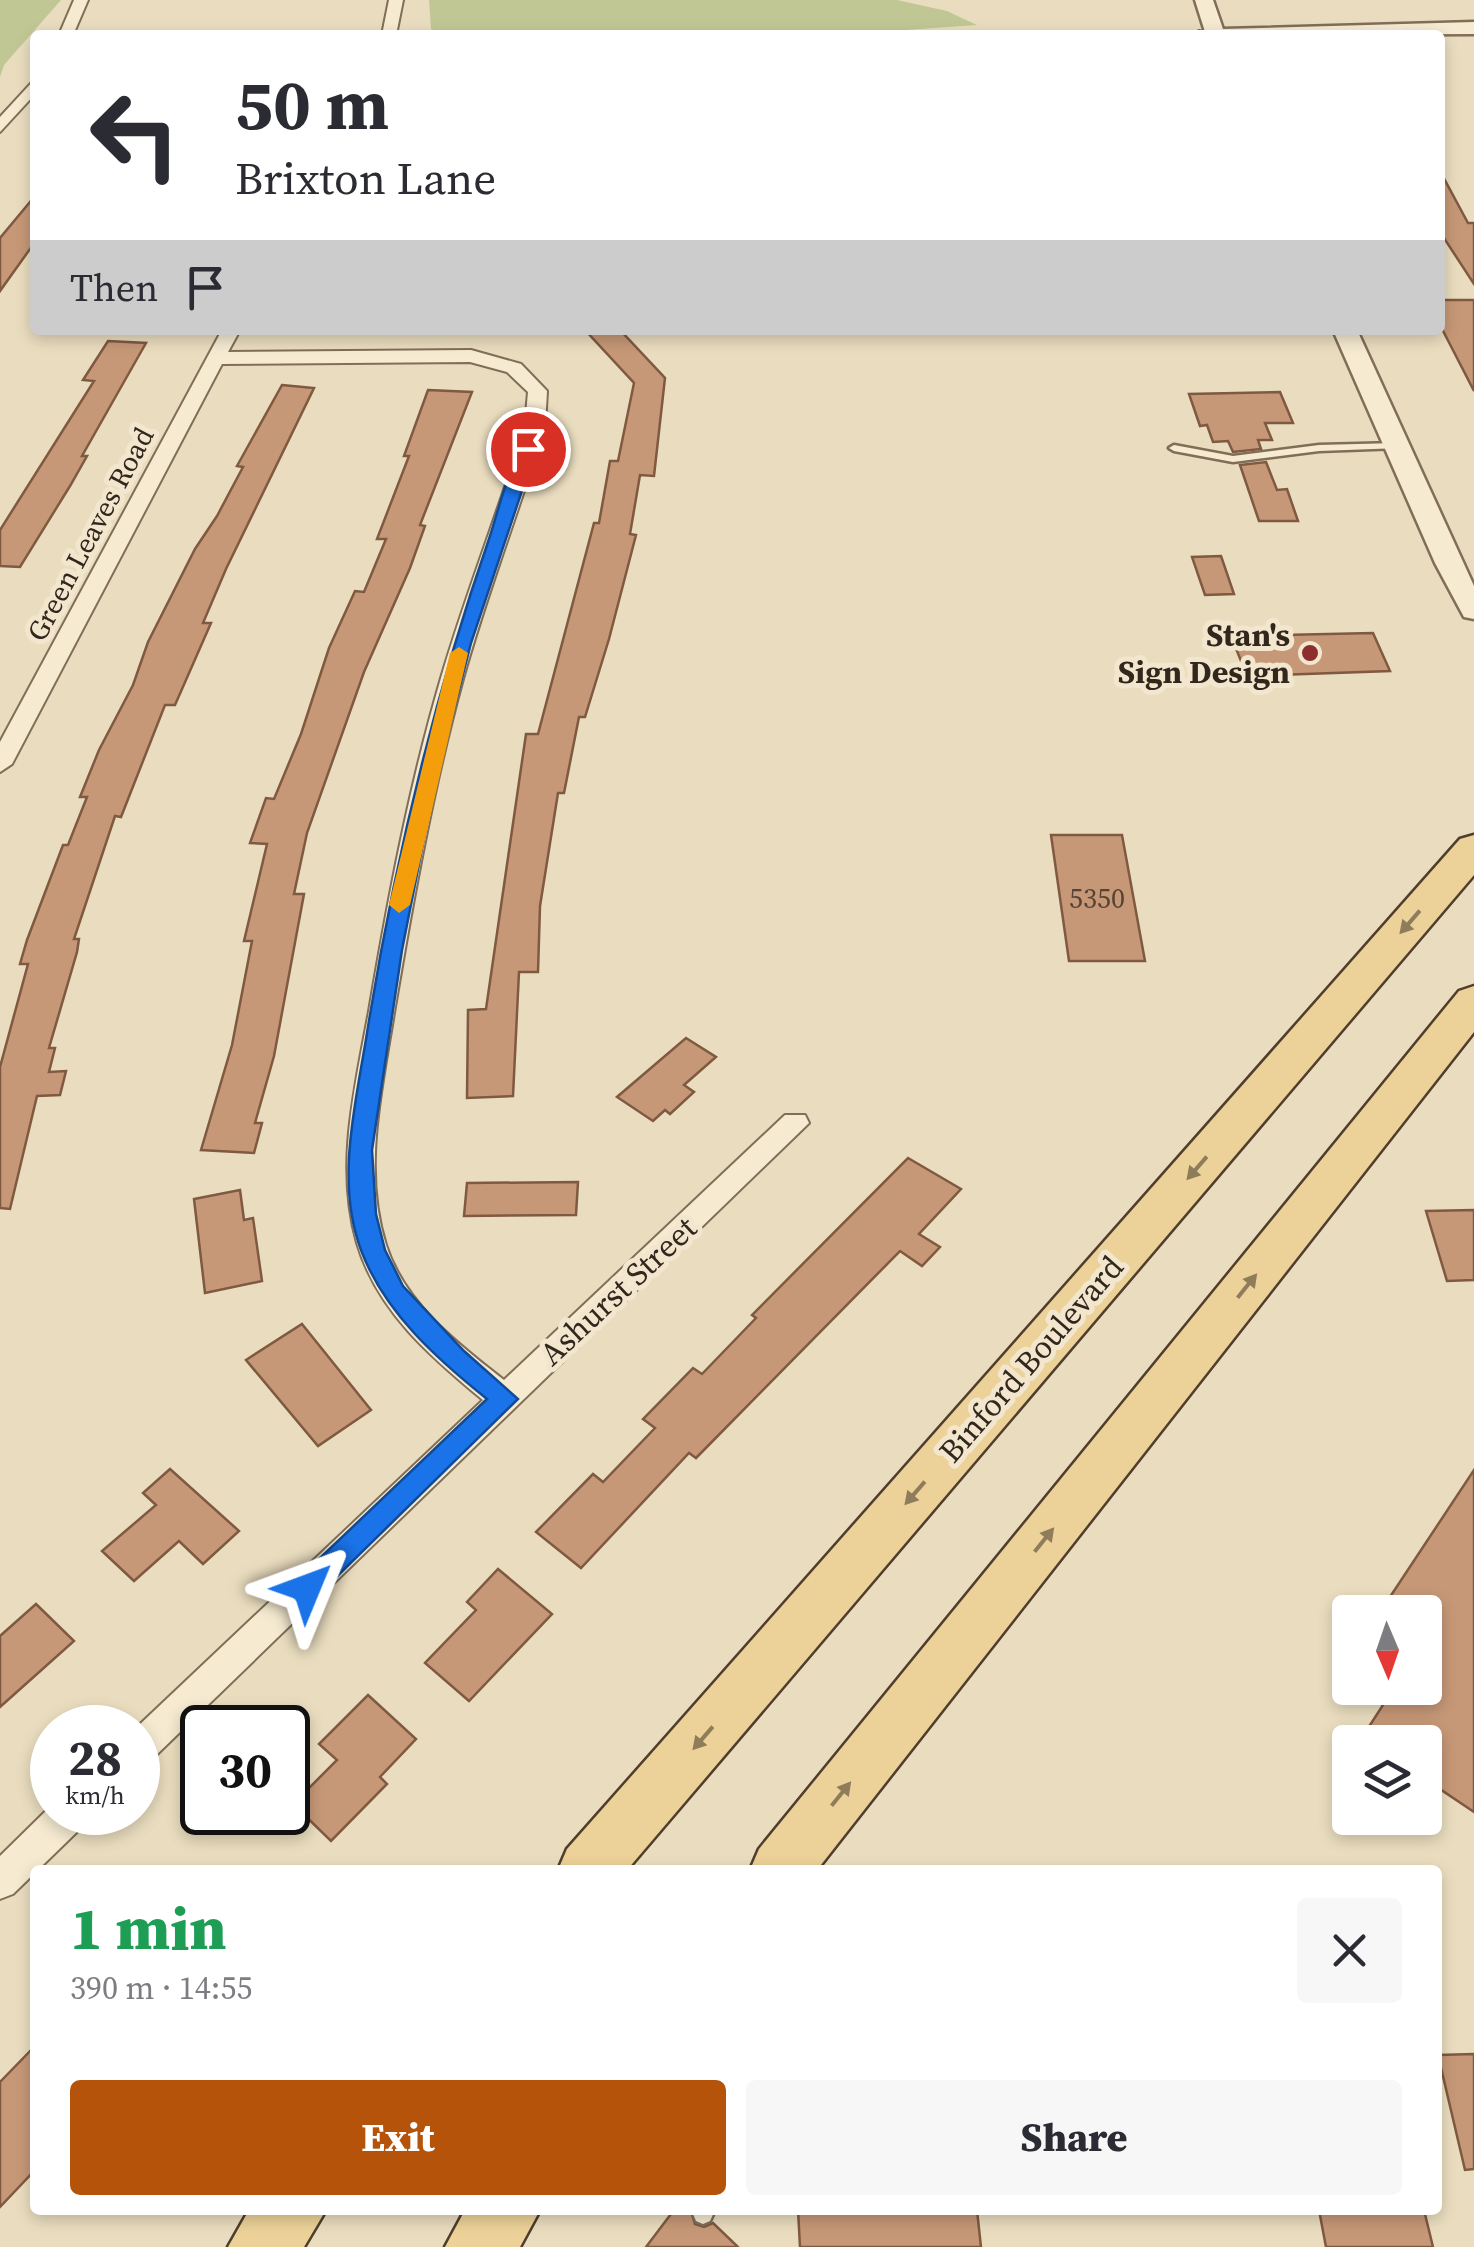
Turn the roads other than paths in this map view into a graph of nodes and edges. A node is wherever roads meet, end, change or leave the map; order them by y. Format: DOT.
graph roads {
  1 [pos="81,0"];
  2 [pos="396,0"];
  3 [pos="1204,0"];
  4 [pos="1474,28"];
  5 [pos="68,30"];
  6 [pos="389,30"];
  7 [pos="1214,30"];
  8 [pos="1400,30"];
  9 [pos="30,90"];
  10 [pos="0,127"];
  11 [pos="228,335"];
  12 [pos="1347,335"];
  13 [pos="215,358"];
  14 [pos="1397,446"];
  15 [pos="1174,448"];
  16 [pos="1474,611"];
  17 [pos="0,764"];
  18 [pos="1474,849"];
  19 [pos="1474,1002"];
  20 [pos="795,1123"];
  21 [pos="505,1399"];
  22 [pos="160,1729"];
  23 [pos="48,1835"];
  24 [pos="592,1865"];
  25 [pos="784,1865"];
  26 [pos="0,1881"];
  27 [pos="289,2215"];
  28 [pos="504,2215"];
  29 [pos="261,2247"];
  30 [pos="478,2247"];
  1 -- 5 [label="street"];
  2 -- 6 [label="street"];
  3 -- 7 [label="street"];
  4 -- 8 [label="street"];
  9 -- 10 [label="street"];
  11 -- 13 [label="street, Green Leaves Road"];
  12 -- 14 [label="street"];
  13 -- 17 [label="street, Green Leaves Road"];
  13 -- 21 [label="street"];
  14 -- 15 [label="lane"];
  14 -- 16 [label="street"];
  18 -- 24 [label="main road, Binford Boulevard, one-way"];
  25 -- 19 [label="main road, one-way"];
  20 -- 21 [label="street, Ashurst Street"];
  21 -- 22 [label="street, Ashurst Street"];
  23 -- 26 [label="street"];
  27 -- 29 [label="main road"];
  28 -- 30 [label="main road"];
}
